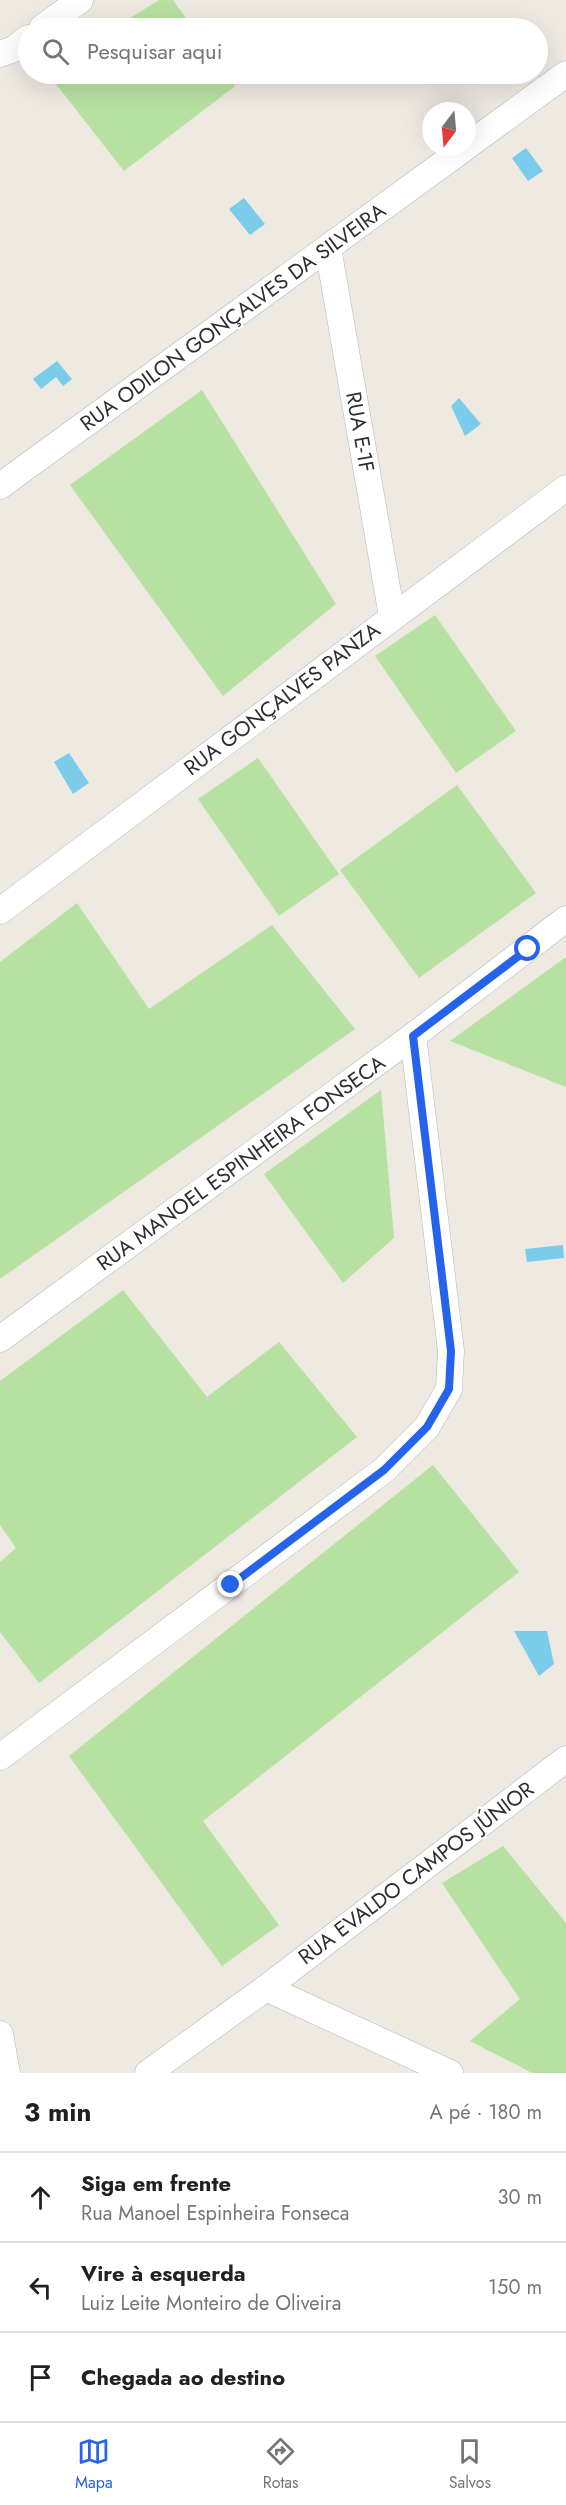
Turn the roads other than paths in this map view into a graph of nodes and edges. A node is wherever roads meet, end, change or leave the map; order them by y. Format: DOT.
graph roads {
  1 [pos="80,0"];
  2 [pos="56,18"];
  3 [pos="18,46"];
  4 [pos="0,54"];
  5 [pos="566,74"];
  6 [pos="476,140"];
  7 [pos="454,156"];
  8 [pos="328,248"];
  9 [pos="5,475"];
  10 [pos="566,488"];
  11 [pos="392,616"];
  12 [pos="0,911"];
  13 [pos="566,920"];
  14 [pos="413,1036"];
  15 [pos="0,1339"];
  16 [pos="0,1757"];
  17 [pos="566,1759"];
  18 [pos="266,1988"];
  19 [pos="0,2034"];
  20 [pos="7,2073"];
  21 [pos="148,2073"];
  22 [pos="450,2073"];
  1 -- 2 [label="street"];
  3 -- 4 [label="street"];
  5 -- 6 [label="street, RUA ODILON GONÇALVES DA SILVEIRA"];
  7 -- 8 [label="street, RUA ODILON GONÇALVES DA SILVEIRA"];
  8 -- 9 [label="street, RUA ODILON GONÇALVES DA SILVEIRA"];
  8 -- 11 [label="street, RUA E-1F"];
  10 -- 11 [label="street, RUA GONÇALVES PANZA"];
  11 -- 12 [label="street, RUA GONÇALVES PANZA"];
  13 -- 14 [label="street, RUA MANOEL ESPINHEIRA FONSECA"];
  14 -- 15 [label="street, RUA MANOEL ESPINHEIRA FONSECA"];
  14 -- 16 [label="street"];
  17 -- 18 [label="street, RUA EVALDO CAMPOS JÚNIOR"];
  18 -- 21 [label="street, RUA EVALDO CAMPOS JÚNIOR"];
  18 -- 22 [label="street"];
  19 -- 20 [label="street"];
}
